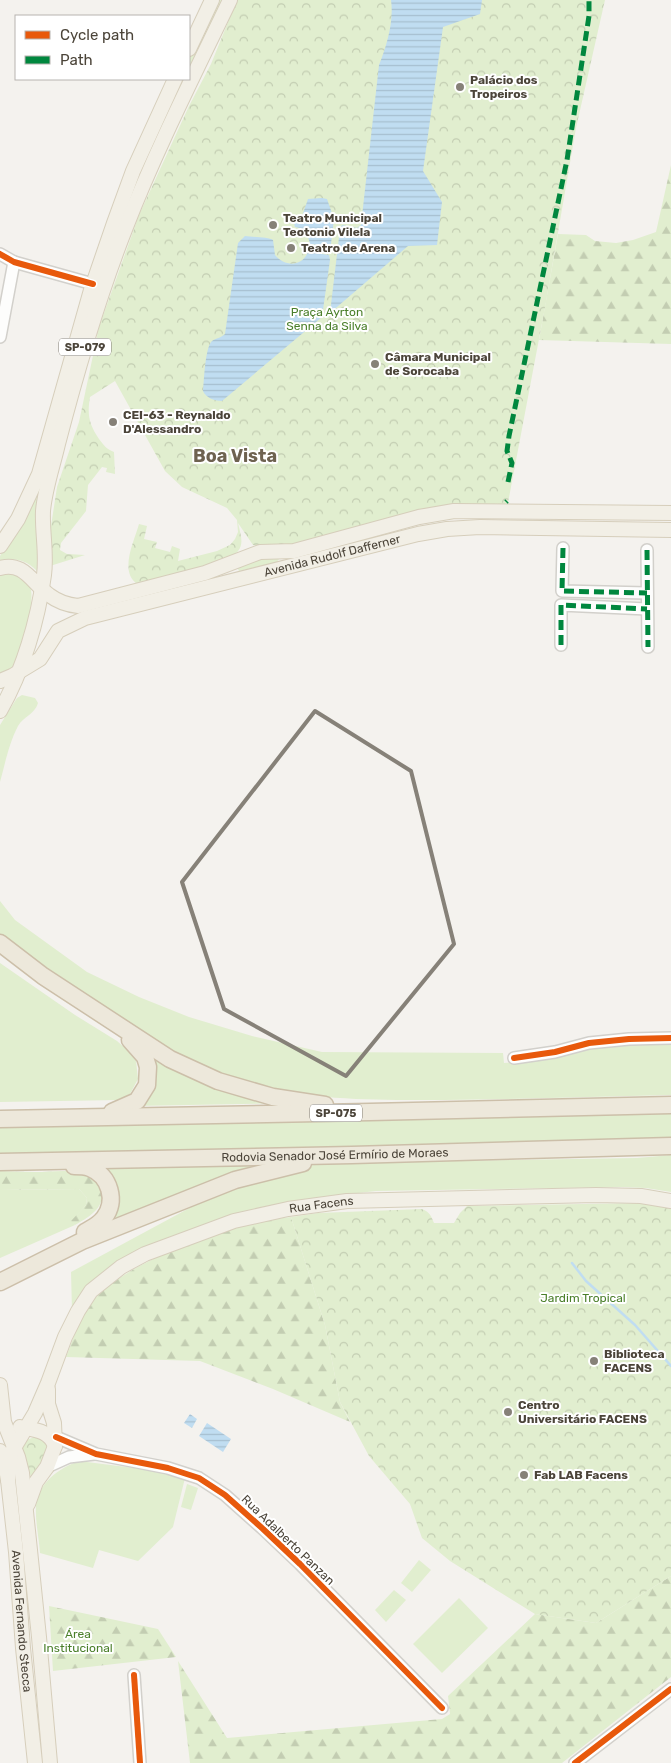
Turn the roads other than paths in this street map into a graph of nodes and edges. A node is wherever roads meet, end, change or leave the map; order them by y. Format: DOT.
graph roads {
  1 [pos="212,0"];
  2 [pos="230,0"];
  3 [pos="190,47"];
  4 [pos="175,80"];
  5 [pos="0,254"];
  6 [pos="0,262"];
  7 [pos="13,266"];
  8 [pos="92,287"];
  9 [pos="0,337"];
  10 [pos="671,513"];
  11 [pos="671,530"];
  12 [pos="0,546"];
  13 [pos="563,548"];
  14 [pos="647,550"];
  15 [pos="274,551"];
  16 [pos="238,560"];
  17 [pos="0,568"];
  18 [pos="279,568"];
  19 [pos="238,579"];
  20 [pos="38,589"];
  21 [pos="647,593"];
  22 [pos="647,609"];
  23 [pos="561,645"];
  24 [pos="648,646"];
  25 [pos="20,672"];
  26 [pos="0,681"];
  27 [pos="0,711"];
  28 [pos="0,943"];
  29 [pos="0,952"];
  30 [pos="671,1038"];
  31 [pos="514,1058"];
  32 [pos="671,1105"];
  33 [pos="370,1112"];
  34 [pos="67,1117"];
  35 [pos="0,1118"];
  36 [pos="671,1146"];
  37 [pos="352,1155"];
  38 [pos="30,1161"];
  39 [pos="0,1162"];
  40 [pos="671,1200"];
  41 [pos="0,1269"];
  42 [pos="0,1282"];
  43 [pos="48,1383"];
  44 [pos="0,1385"];
  45 [pos="39,1435"];
  46 [pos="0,1451"];
  47 [pos="96,1454"];
  48 [pos="47,1467"];
  49 [pos="8,1480"];
  50 [pos="27,1509"];
  51 [pos="16,1552"];
  52 [pos="35,1599"];
  53 [pos="134,1676"];
  54 [pos="671,1689"];
  55 [pos="442,1708"];
  56 [pos="35,1763"];
  57 [pos="50,1763"];
  58 [pos="140,1763"];
  59 [pos="575,1763"];
  1 -- 3 [label="main road"];
  2 -- 20 [label="main road, SP-079"];
  4 -- 8 [label="main road, SP-079"];
  5 -- 7 [label="street"];
  6 -- 7 [label="street"];
  7 -- 8 [label="street"];
  7 -- 9 [label="street"];
  8 -- 12 [label="main road, SP-079"];
  10 -- 15 [label="main road, Avenida Rudolf Dafferner"];
  11 -- 18 [label="main road, Avenida Rudolf Dafferner"];
  13 -- 21 [label="street"];
  14 -- 21 [label="street"];
  15 -- 16 [label="main road, Avenida Rudolf Dafferner"];
  15 -- 18 [label="main road"];
  16 -- 19 [label="main road"];
  16 -- 20 [label="main road, Avenida Rudolf Dafferner"];
  17 -- 20 [label="main road, Avenida Rudolf Dafferner"];
  18 -- 19 [label="main road, Avenida Rudolf Dafferner"];
  19 -- 25 [label="main road, Avenida Rudolf Dafferner"];
  20 -- 25 [label="main road, SP-079"];
  21 -- 22 [label="street"];
  22 -- 23 [label="street"];
  22 -- 24 [label="street"];
  25 -- 26 [label="main road, Avenida Rudolf Dafferner"];
  25 -- 27 [label="main road, SP-079"];
  28 -- 33 [label="highway"];
  29 -- 34 [label="highway"];
  30 -- 31 [label="street"];
  32 -- 33 [label="highway, SP-075"];
  33 -- 34 [label="highway, SP-075"];
  34 -- 35 [label="highway, SP-075"];
  36 -- 37 [label="highway, Rodovia Senador José Ermírio de Moraes"];
  37 -- 38 [label="highway, Rodovia Senador José Ermírio de Moraes"];
  37 -- 42 [label="highway"];
  38 -- 39 [label="highway, Rodovia Senador José Ermírio de Moraes"];
  38 -- 41 [label="highway"];
  40 -- 43 [label="main road, Rua Facens"];
  43 -- 45 [label="main road, Rua Facens"];
  43 -- 45 [label="main road, Rua Facens"];
  44 -- 45 [label="main road, Avenida Fernando Stecca"];
  45 -- 47 [label="street, Rua Adalberto Panzan"];
  45 -- 48 [label="main road, Avenida Fernando Stecca"];
  45 -- 49 [label="main road, Avenida Fernando Stecca"];
  45 -- 50 [label="main road, Avenida Fernando Stecca"];
  46 -- 49 [label="main road, Avenida Fernando Stecca"];
  47 -- 48 [label="street, Rua Adalberto Panzan"];
  47 -- 55 [label="street, Rua Adalberto Panzan"];
  48 -- 50 [label="main road, Avenida Fernando Stecca"];
  49 -- 51 [label="main road, Avenida Fernando Stecca"];
  50 -- 52 [label="main road, Avenida Fernando Stecca"];
  51 -- 52 [label="main road"];
  51 -- 56 [label="main road, Avenida Fernando Stecca"];
  52 -- 57 [label="main road, Avenida Fernando Stecca"];
  53 -- 58 [label="street"];
  54 -- 59 [label="street"];
}
